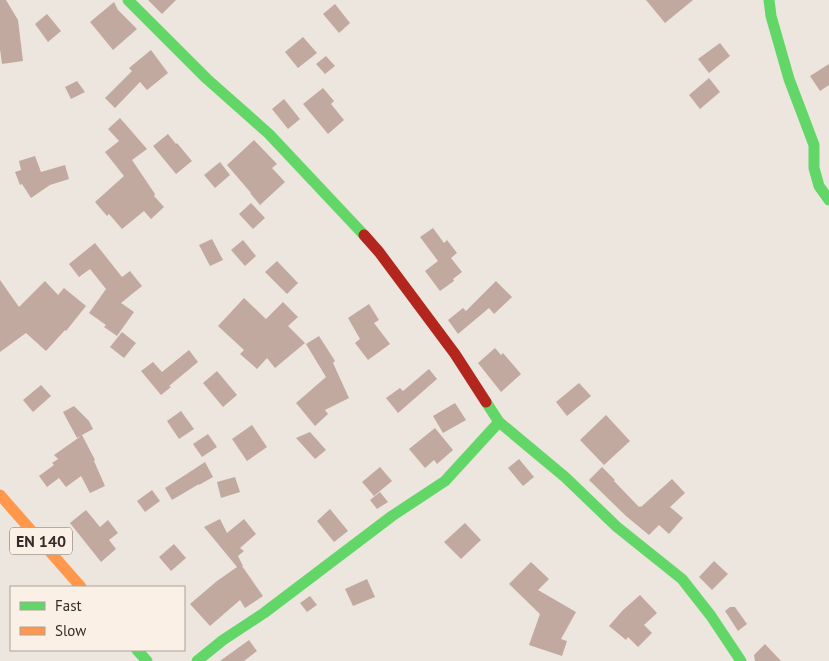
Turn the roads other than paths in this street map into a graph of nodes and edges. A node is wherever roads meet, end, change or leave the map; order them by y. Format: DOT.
graph roads {
  1 [pos="128,0"];
  2 [pos="769,0"];
  3 [pos="829,200"];
  4 [pos="499,422"];
  5 [pos="0,495"];
  6 [pos="80,586"];
  7 [pos="138,651"];
  8 [pos="146,661"];
  9 [pos="198,661"];
  10 [pos="742,661"];
  1 -- 4 [label="street"];
  2 -- 3 [label="street"];
  4 -- 9 [label="street"];
  4 -- 10 [label="street"];
  5 -- 6 [label="street, EN 140"];
  7 -- 8 [label="street"];
}
